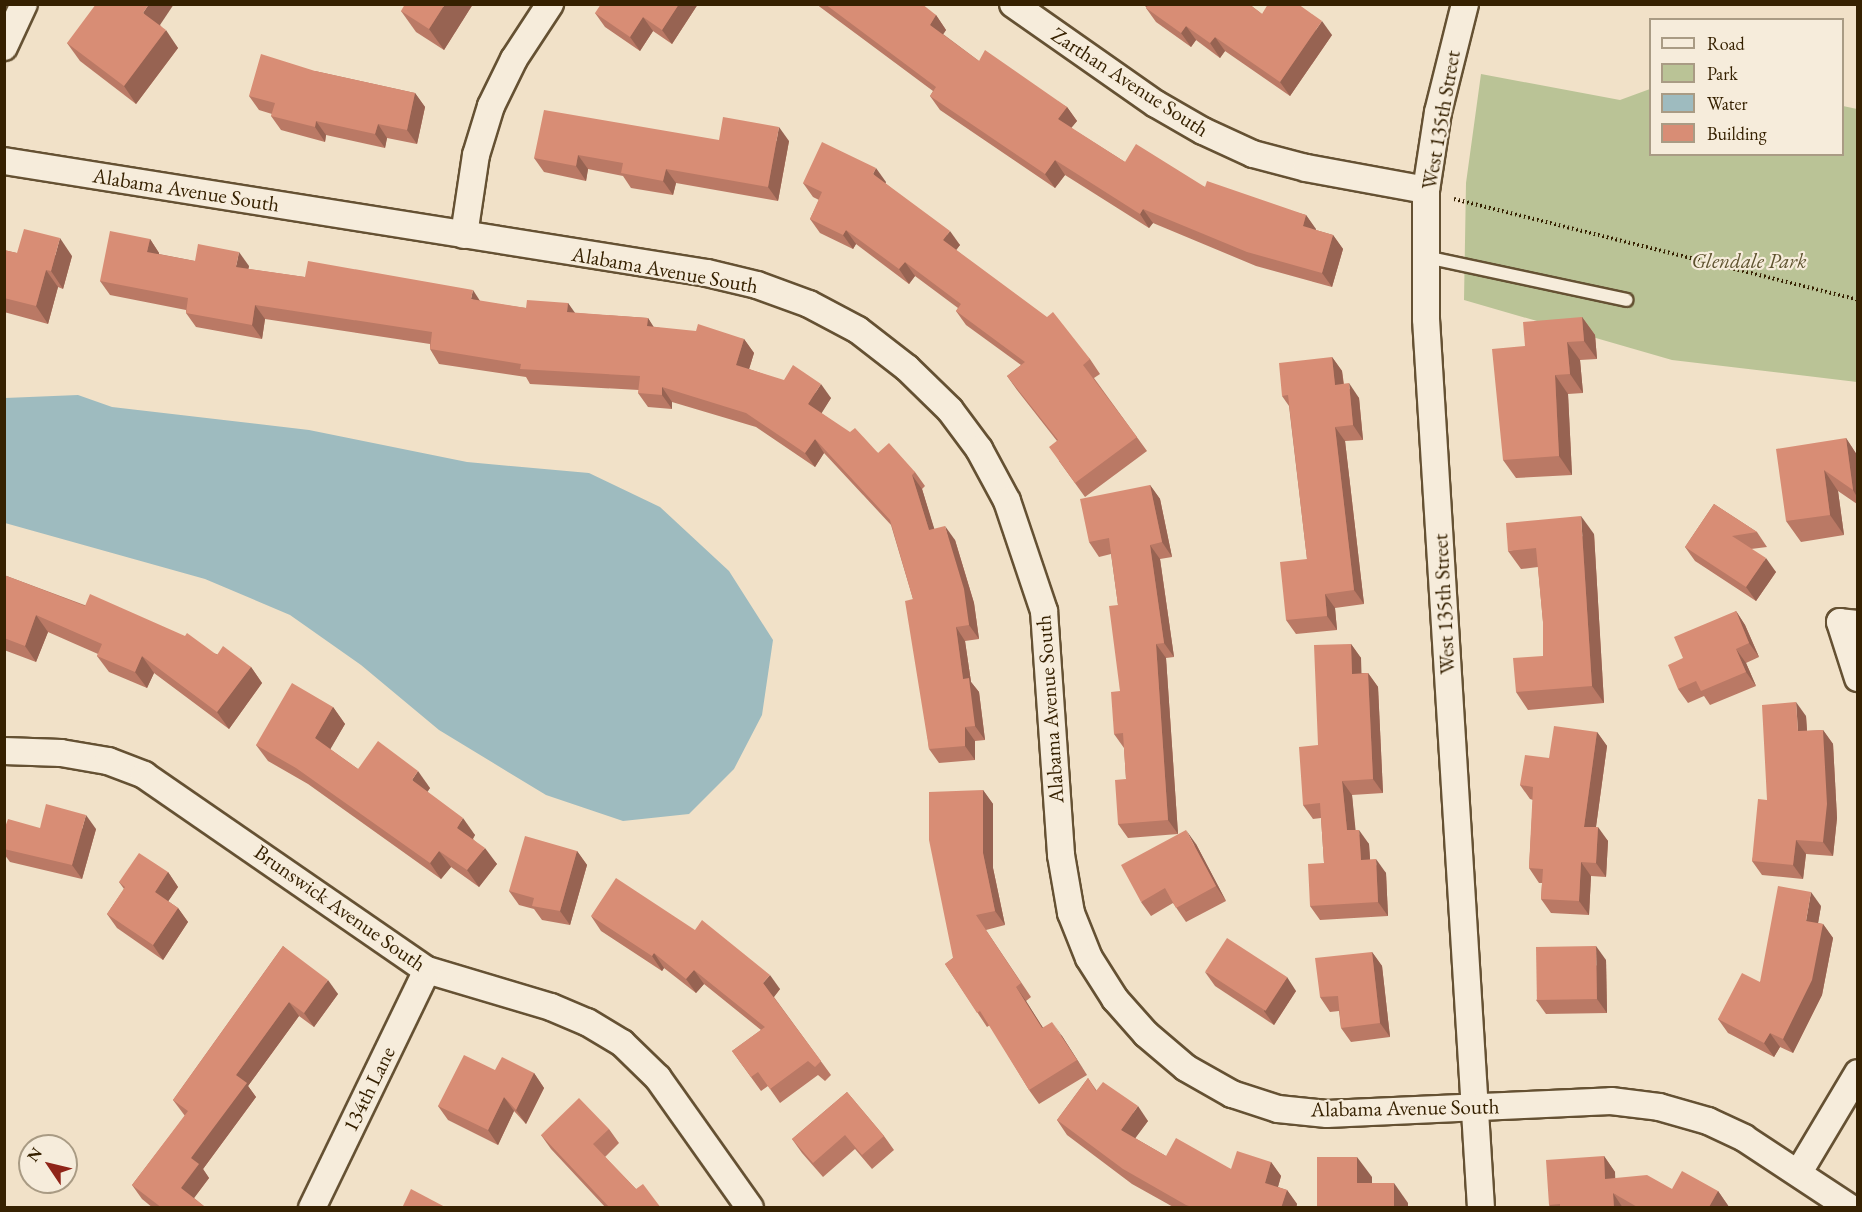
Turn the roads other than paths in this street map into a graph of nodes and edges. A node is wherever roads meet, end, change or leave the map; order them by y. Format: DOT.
graph roads {
  1 [pos="24,4"];
  2 [pos="550,4"];
  3 [pos="1012,4"];
  4 [pos="1465,4"];
  5 [pos="4,47"];
  6 [pos="4,161"];
  7 [pos="1426,190"];
  8 [pos="464,236"];
  9 [pos="1426,257"];
  10 [pos="1626,300"];
  11 [pos="1849,623"];
  12 [pos="1857,678"];
  13 [pos="4,751"];
  14 [pos="427,970"];
  15 [pos="1857,1073"];
  16 [pos="1474,1107"];
  17 [pos="1799,1172"];
  18 [pos="312,1208"];
  19 [pos="750,1208"];
  20 [pos="1481,1208"];
  21 [pos="1850,1208"];
  1 -- 5 [label="street"];
  2 -- 8 [label="street"];
  3 -- 7 [label="street, Zarthan Avenue South"];
  4 -- 7 [label="street, West 135th Street"];
  6 -- 8 [label="street, Alabama Avenue South"];
  7 -- 9 [label="street, West 135th Street"];
  8 -- 16 [label="street, Alabama Avenue South"];
  9 -- 10 [label="lane"];
  9 -- 16 [label="street, West 135th Street"];
  11 -- 12 [label="street"];
  13 -- 14 [label="street, Brunswick Avenue South"];
  14 -- 18 [label="street, 134th Lane"];
  14 -- 19 [label="street, Brunswick Avenue South"];
  15 -- 17 [label="street"];
  16 -- 17 [label="street, Alabama Avenue South"];
  16 -- 20 [label="street, West 135th Street"];
  17 -- 21 [label="street, Alabama Avenue South"];
}
